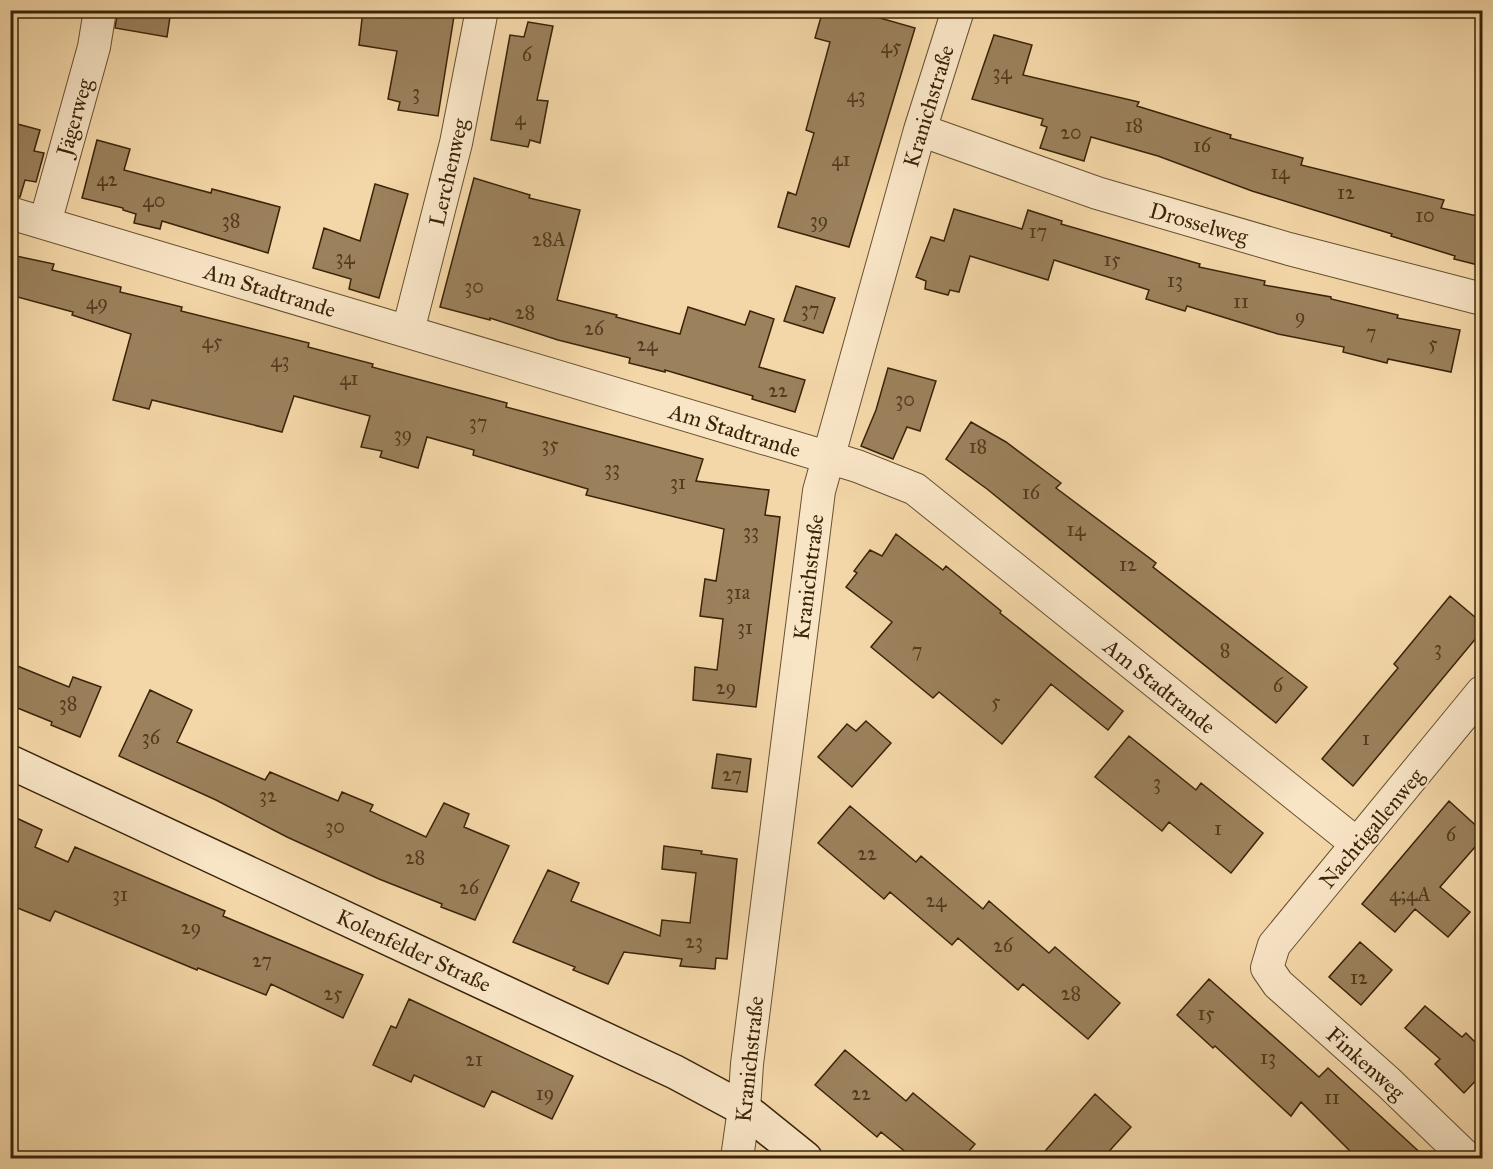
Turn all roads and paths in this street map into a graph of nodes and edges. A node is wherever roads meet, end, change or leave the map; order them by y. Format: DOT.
graph roads {
  1 [pos="100,10"];
  2 [pos="482,10"];
  3 [pos="958,10"];
  4 [pos="920,130"];
  5 [pos="10,213"];
  6 [pos="45,224"];
  7 [pos="1482,299"];
  8 [pos="408,331"];
  9 [pos="828,459"];
  10 [pos="1482,692"];
  11 [pos="10,762"];
  12 [pos="1357,844"];
  13 [pos="1267,968"];
  14 [pos="744,1109"];
  15 [pos="737,1158"];
  16 [pos="805,1158"];
  17 [pos="1467,1158"];
  1 -- 6 [label="street, Jägerweg"];
  2 -- 8 [label="street, Lerchenweg"];
  3 -- 4 [label="street, Kranichstraße"];
  4 -- 7 [label="street, Drosselweg"];
  4 -- 9 [label="street, Kranichstraße"];
  5 -- 6 [label="street, Am Stadtrande"];
  6 -- 8 [label="street, Am Stadtrande"];
  8 -- 9 [label="street, Am Stadtrande"];
  9 -- 12 [label="street, Am Stadtrande"];
  9 -- 14 [label="street, Kranichstraße"];
  10 -- 12 [label="street, Nachtigallenweg"];
  11 -- 14 [label="main road, Kolenfelder Straße"];
  12 -- 13 [label="street, Nachtigallenweg"];
  13 -- 17 [label="street, Finkenweg"];
  14 -- 15 [label="street, Kranichstraße"];
  14 -- 16 [label="main road, Kolenfelder Straße"];
}
